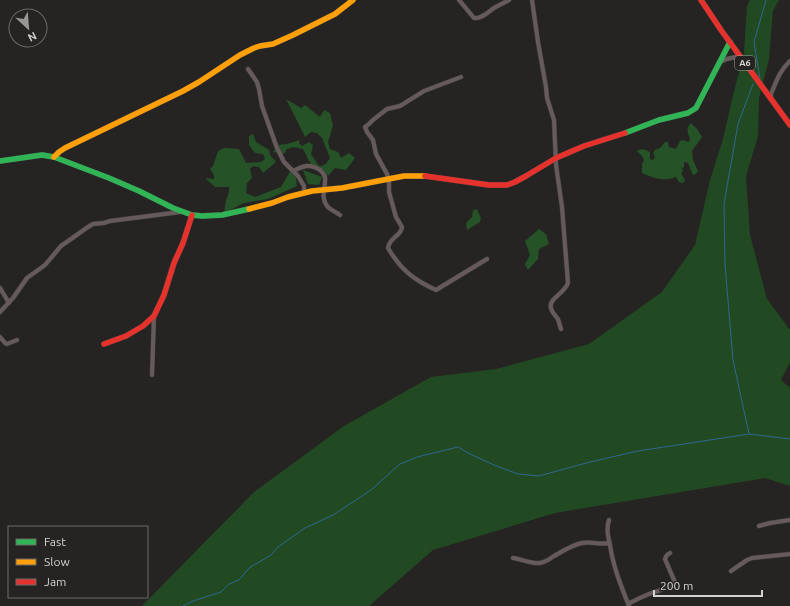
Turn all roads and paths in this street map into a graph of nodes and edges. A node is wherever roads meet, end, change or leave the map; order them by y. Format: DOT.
graph roads {
  1 [pos="353,0"];
  2 [pos="459,0"];
  3 [pos="509,0"];
  4 [pos="532,0"];
  5 [pos="701,0"];
  6 [pos="730,42"];
  7 [pos="740,56"];
  8 [pos="790,61"];
  9 [pos="720,62"];
  10 [pos="248,69"];
  11 [pos="461,77"];
  12 [pos="770,97"];
  13 [pos="788,120"];
  14 [pos="790,125"];
  15 [pos="54,157"];
  16 [pos="556,158"];
  17 [pos="0,161"];
  18 [pos="293,171"];
  19 [pos="389,180"];
  20 [pos="323,189"];
  21 [pos="304,192"];
  22 [pos="182,211"];
  23 [pos="192,215"];
  24 [pos="340,215"];
  25 [pos="487,259"];
  26 [pos="0,288"];
  27 [pos="9,303"];
  28 [pos="0,312"];
  29 [pos="154,316"];
  30 [pos="561,329"];
  31 [pos="0,337"];
  32 [pos="16,340"];
  33 [pos="104,344"];
  34 [pos="152,375"];
  35 [pos="609,520"];
  36 [pos="790,520"];
  37 [pos="759,526"];
  38 [pos="609,543"];
  39 [pos="670,553"];
  40 [pos="790,554"];
  41 [pos="513,558"];
  42 [pos="731,571"];
  43 [pos="629,605"];
  1 -- 15 [label="street"];
  2 -- 3 [label="street"];
  4 -- 16 [label="street"];
  5 -- 6 [label="street, A6"];
  6 -- 7 [label="street, A6"];
  6 -- 9 [label="street"];
  7 -- 9 [label="street"];
  7 -- 12 [label="street, A6"];
  8 -- 12 [label="street"];
  9 -- 16 [label="street"];
  10 -- 18 [label="street"];
  11 -- 19 [label="street"];
  12 -- 13 [label="street, A6"];
  13 -- 14 [label="street, A6"];
  15 -- 17 [label="street"];
  15 -- 22 [label="street"];
  16 -- 19 [label="street"];
  16 -- 30 [label="street"];
  18 -- 20 [label="street"];
  18 -- 21 [label="street"];
  19 -- 20 [label="street"];
  19 -- 25 [label="street"];
  20 -- 21 [label="street"];
  20 -- 24 [label="street"];
  21 -- 23 [label="street"];
  22 -- 23 [label="street"];
  22 -- 27 [label="street"];
  23 -- 29 [label="street"];
  26 -- 27 [label="street"];
  27 -- 28 [label="street"];
  29 -- 33 [label="street"];
  29 -- 34 [label="street"];
  31 -- 32 [label="street"];
  35 -- 38 [label="street"];
  36 -- 37 [label="street"];
  38 -- 41 [label="street"];
  38 -- 43 [label="street"];
  39 -- 43 [label="street"];
  40 -- 42 [label="street"];
}
